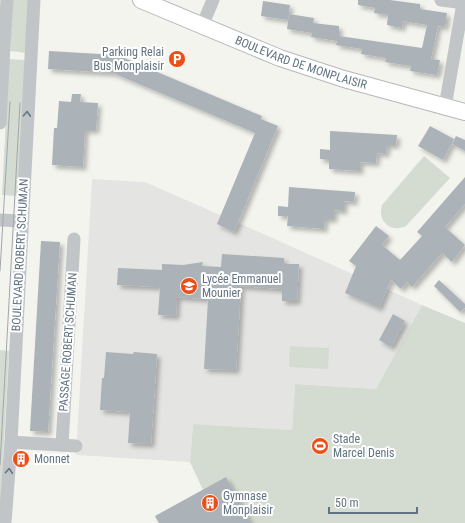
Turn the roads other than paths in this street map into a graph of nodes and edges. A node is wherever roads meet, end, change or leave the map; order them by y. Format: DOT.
graph roads {
  1 [pos="34,0"];
  2 [pos="141,0"];
  3 [pos="166,0"];
  4 [pos="213,0"];
  5 [pos="441,0"];
  6 [pos="5,2"];
  7 [pos="464,3"];
  8 [pos="204,21"];
  9 [pos="465,101"];
  10 [pos="446,102"];
  11 [pos="465,112"];
  12 [pos="0,123"];
  13 [pos="0,220"];
  14 [pos="22,222"];
  15 [pos="74,240"];
  16 [pos="11,442"];
  17 [pos="62,445"];
  18 [pos="76,446"];
  19 [pos="6,517"];
  14 -- 1 [label="street, BOULEVARD ROBERT SCHUMAN, one-way"];
  2 -- 8 [label="main road, BOULEVARD DE MONPLAISIR"];
  3 -- 8 [label="main road, BOULEVARD DE MONPLAISIR"];
  4 -- 8 [label="street"];
  5 -- 7 [label="street"];
  6 -- 12 [label="street"];
  7 -- 10 [label="street"];
  8 -- 10 [label="main road, BOULEVARD DE MONPLAISIR"];
  9 -- 10 [label="main road, BOULEVARD DE MONPLAISIR"];
  10 -- 11 [label="main road, BOULEVARD DE MONPLAISIR"];
  13 -- 14 [label="street"];
  14 -- 16 [label="street, BOULEVARD ROBERT SCHUMAN"];
  15 -- 17 [label="street, PASSAGE ROBERT SCHUMAN"];
  16 -- 17 [label="street"];
  19 -- 16 [label="street, BOULEVARD ROBERT SCHUMAN, one-way"];
  17 -- 18 [label="street"];
}
